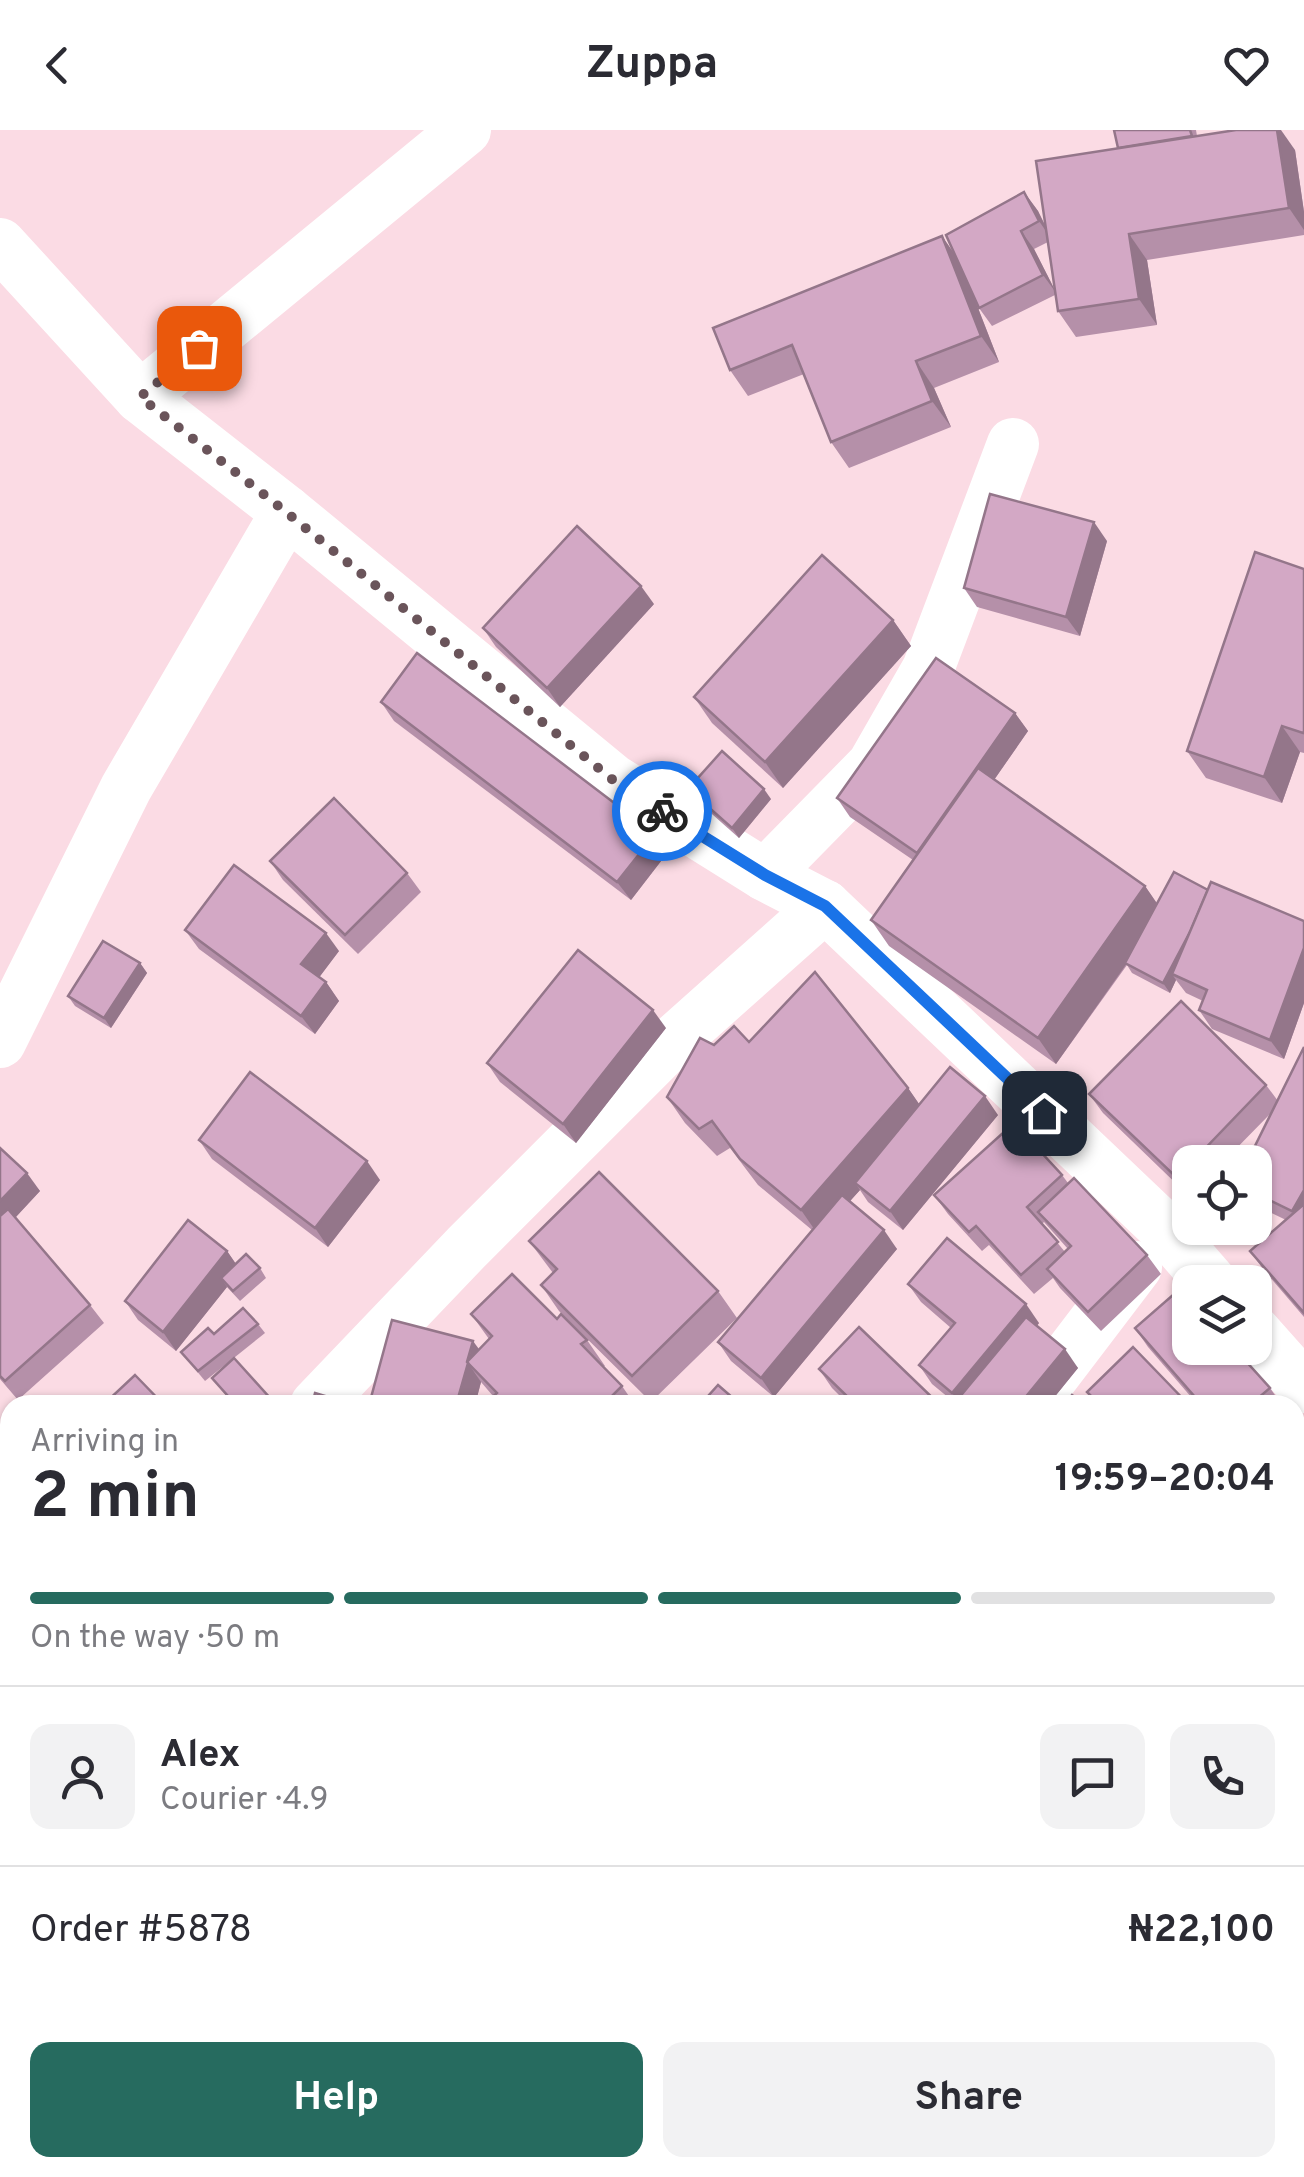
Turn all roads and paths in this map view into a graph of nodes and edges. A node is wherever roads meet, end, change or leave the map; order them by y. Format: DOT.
graph roads {
  1 [pos="465,130"];
  2 [pos="7,265"];
  3 [pos="140,397"];
  4 [pos="1013,444"];
  5 [pos="286,512"];
  6 [pos="765,875"];
  7 [pos="825,906"];
  8 [pos="0,1042"];
  9 [pos="1164,1229"];
  10 [pos="1197,1265"];
  11 [pos="1272,1351"];
  12 [pos="1304,1388"];
  13 [pos="325,1395"];
  14 [pos="1040,1395"];
  1 -- 3 [label="street"];
  2 -- 3 [label="street"];
  3 -- 5 [label="street"];
  4 -- 6 [label="street"];
  5 -- 6 [label="street"];
  5 -- 8 [label="street"];
  6 -- 7 [label="street"];
  7 -- 9 [label="street"];
  7 -- 13 [label="street"];
  9 -- 10 [label="street"];
  9 -- 14 [label="street"];
  11 -- 12 [label="street"];
}
